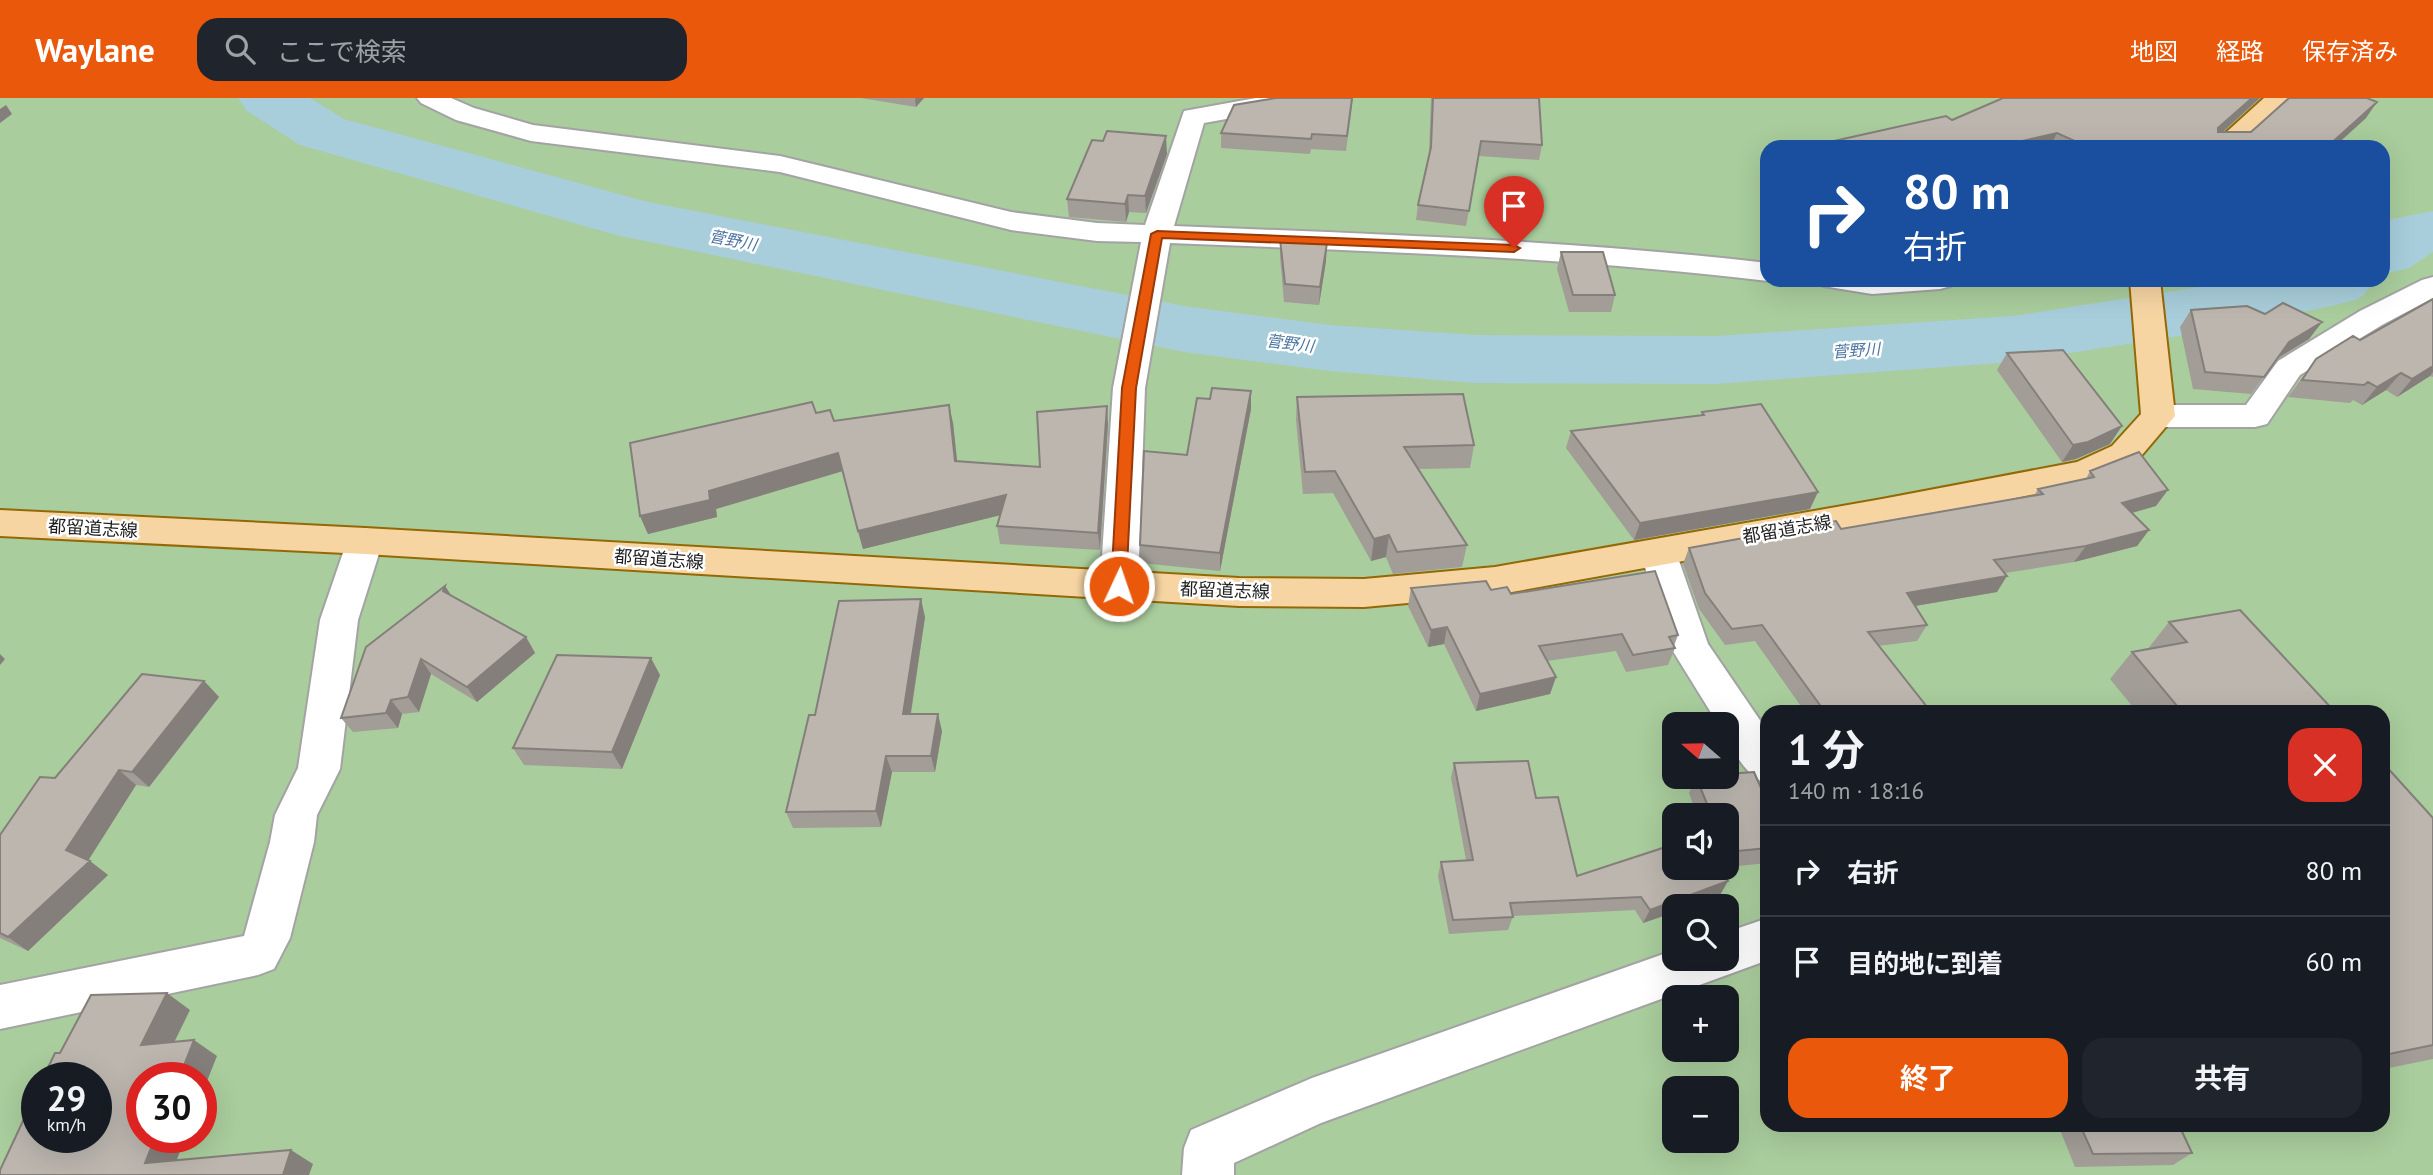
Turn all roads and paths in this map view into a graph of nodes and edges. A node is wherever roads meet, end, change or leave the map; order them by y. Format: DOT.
graph roads {
  1 [pos="430,98"];
  2 [pos="1298,98"];
  3 [pos="2279,98"];
  4 [pos="2231,140"];
  5 [pos="1157,234"];
  6 [pos="1760,271"];
  7 [pos="2433,286"];
  8 [pos="2146,287"];
  9 [pos="2158,416"];
  10 [pos="0,523"];
  11 [pos="365,541"];
  12 [pos="1658,552"];
  13 [pos="1119,586"];
  14 [pos="1760,754"];
  15 [pos="1760,942"];
  16 [pos="1739,949"];
  17 [pos="1678,971"];
  18 [pos="0,1007"];
  19 [pos="1208,1175"];
  1 -- 5 [label="street"];
  2 -- 5 [label="street"];
  3 -- 4 [label="main road"];
  5 -- 6 [label="street"];
  5 -- 13 [label="street"];
  7 -- 9 [label="street"];
  8 -- 9 [label="main road"];
  9 -- 12 [label="main road, 都留道志線"];
  10 -- 11 [label="main road, 都留道志線"];
  11 -- 13 [label="main road, 都留道志線"];
  11 -- 18 [label="street"];
  12 -- 13 [label="main road, 都留道志線"];
  12 -- 14 [label="street"];
  15 -- 16 [label="street"];
  17 -- 19 [label="street"];
}
